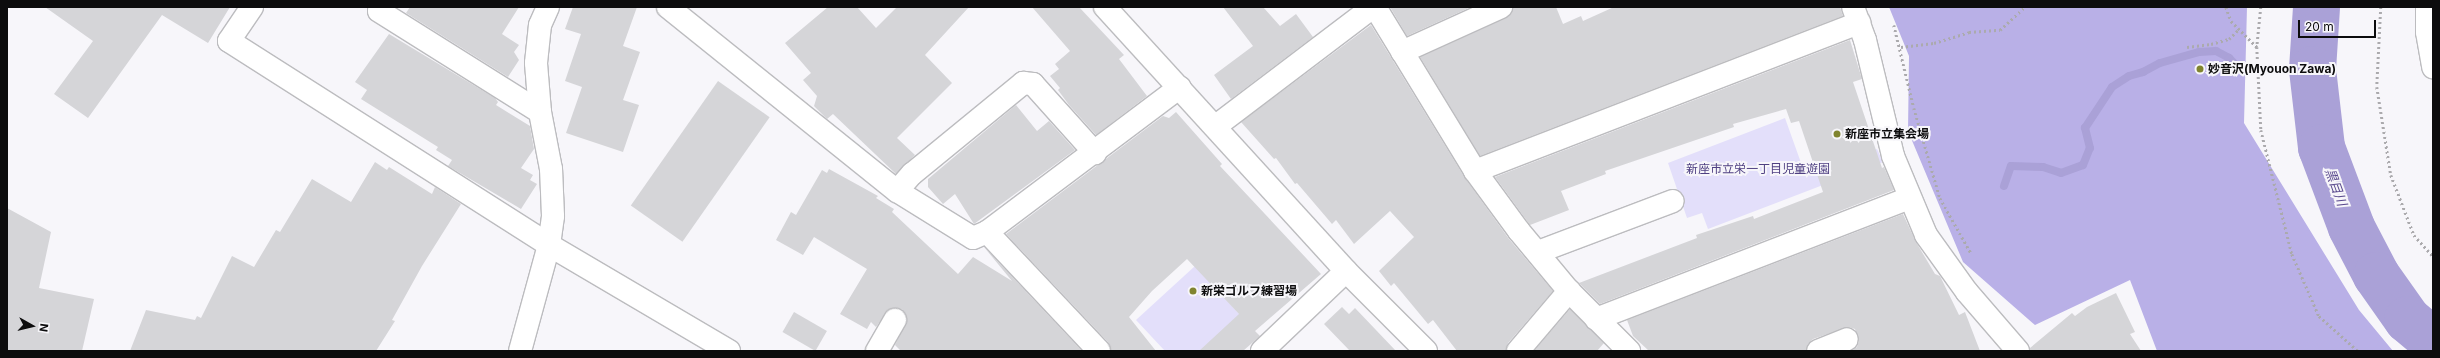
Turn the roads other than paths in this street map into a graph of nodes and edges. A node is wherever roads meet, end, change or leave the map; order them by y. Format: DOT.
graph roads {
  1 [pos="252,7"];
  2 [pos="548,7"];
  3 [pos="668,7"];
  4 [pos="1106,7"];
  5 [pos="1374,7"];
  6 [pos="1501,7"];
  7 [pos="2427,7"];
  8 [pos="378,8"];
  9 [pos="1856,15"];
  10 [pos="1402,52"];
  11 [pos="2433,67"];
  12 [pos="1180,87"];
  13 [pos="540,112"];
  14 [pos="1216,126"];
  15 [pos="1095,153"];
  16 [pos="1475,171"];
  17 [pos="897,191"];
  18 [pos="1909,198"];
  19 [pos="1673,201"];
  20 [pos="987,232"];
  21 [pos="549,245"];
  22 [pos="1538,252"];
  23 [pos="1346,271"];
  24 [pos="1569,291"];
  25 [pos="1596,319"];
  26 [pos="895,320"];
  27 [pos="1847,339"];
  28 [pos="520,351"];
  29 [pos="729,351"];
  30 [pos="877,351"];
  31 [pos="1099,351"];
  32 [pos="1262,351"];
  33 [pos="1426,351"];
  34 [pos="1518,351"];
  35 [pos="1629,351"];
  36 [pos="1818,351"];
  37 [pos="2018,351"];
  1 -- 21 [label="street"];
  2 -- 13 [label="street"];
  3 -- 17 [label="street"];
  4 -- 12 [label="street"];
  5 -- 10 [label="street"];
  5 -- 14 [label="street"];
  6 -- 10 [label="street"];
  7 -- 11 [label="street"];
  8 -- 13 [label="street"];
  9 -- 16 [label="street"];
  9 -- 18 [label="street"];
  10 -- 16 [label="street"];
  12 -- 14 [label="street"];
  12 -- 15 [label="street"];
  13 -- 21 [label="street"];
  14 -- 23 [label="street"];
  15 -- 17 [label="street"];
  15 -- 20 [label="street"];
  16 -- 22 [label="street"];
  17 -- 20 [label="street"];
  18 -- 25 [label="street"];
  18 -- 37 [label="street"];
  19 -- 22 [label="street"];
  20 -- 31 [label="street"];
  21 -- 28 [label="street"];
  21 -- 29 [label="street"];
  22 -- 24 [label="street"];
  23 -- 32 [label="street"];
  23 -- 33 [label="street"];
  24 -- 25 [label="street"];
  24 -- 34 [label="street"];
  25 -- 35 [label="street"];
  26 -- 30 [label="street"];
  27 -- 36 [label="street"];
}
